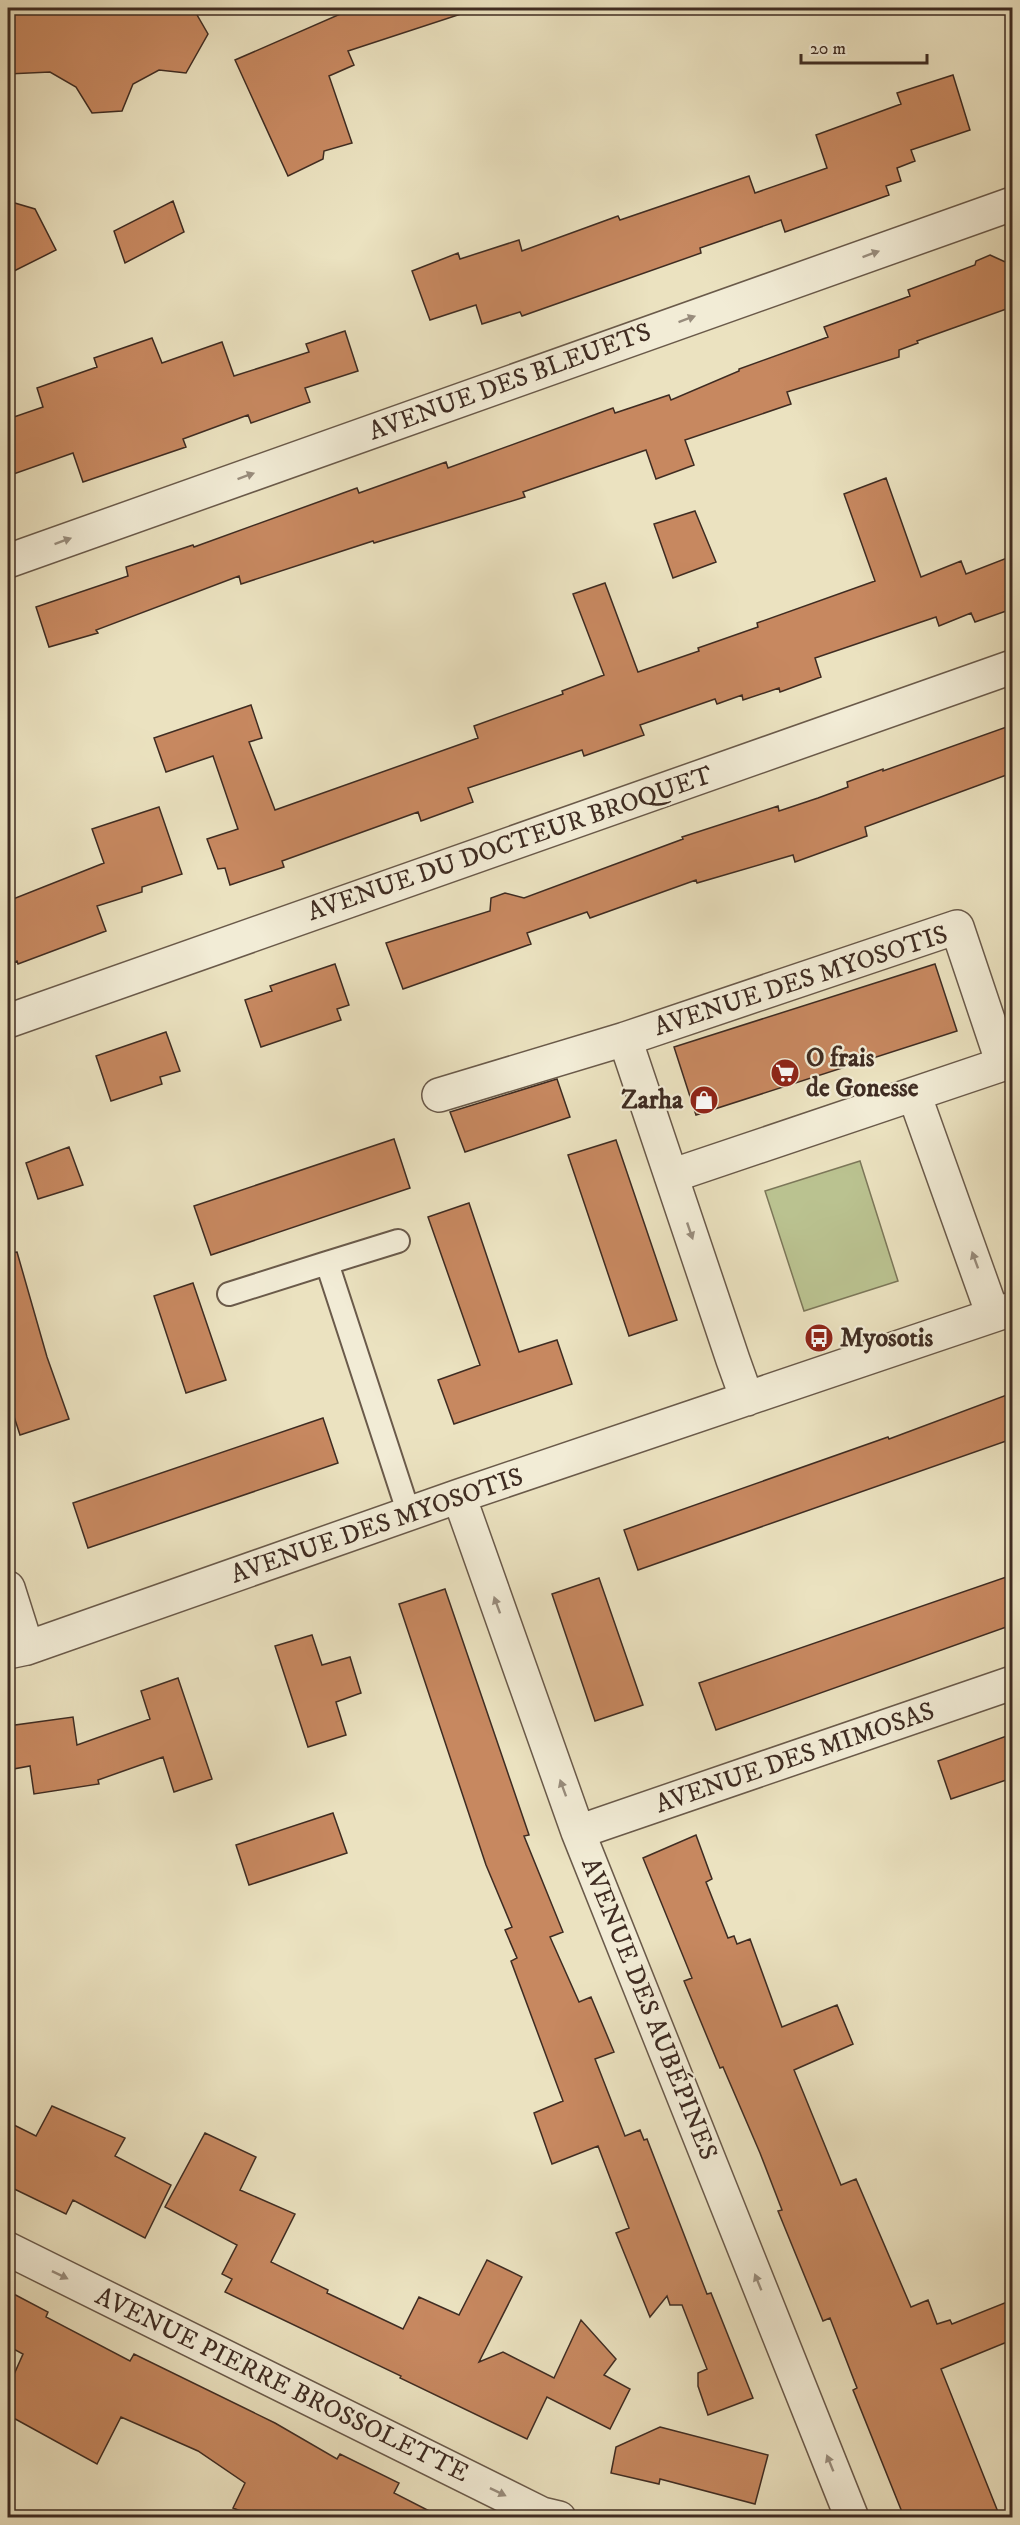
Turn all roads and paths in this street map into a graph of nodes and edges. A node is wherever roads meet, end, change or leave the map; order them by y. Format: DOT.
graph roads {
  1 [pos="1012,204"];
  2 [pos="8,561"];
  3 [pos="1012,667"];
  4 [pos="8,1021"];
  5 [pos="625,1039"];
  6 [pos="914,1094"];
  7 [pos="439,1095"];
  8 [pos="671,1176"];
  9 [pos="398,1241"];
  10 [pos="327,1263"];
  11 [pos="229,1294"];
  12 [pos="1003,1312"];
  13 [pos="747,1399"];
  14 [pos="459,1496"];
  15 [pos="409,1514"];
  16 [pos="8,1588"];
  17 [pos="14,1646"];
  18 [pos="1012,1683"];
  19 [pos="578,1832"];
  20 [pos="8,2249"];
  21 [pos="559,2517"];
  22 [pos="852,2517"];
  2 -- 1 [label="street, AVENUE DES BLEUETS, one-way"];
  3 -- 4 [label="street, AVENUE DU DOCTEUR BROQUET"];
  5 -- 6 [label="street, AVENUE DES MYOSOTIS"];
  5 -- 7 [label="street, AVENUE DES MYOSOTIS"];
  5 -- 8 [label="street, AVENUE DES MYOSOTIS"];
  6 -- 8 [label="street, AVENUE DES MYOSOTIS"];
  12 -- 6 [label="street, AVENUE DES MYOSOTIS, one-way"];
  8 -- 13 [label="street, AVENUE DES MYOSOTIS, one-way"];
  9 -- 10 [label="lane"];
  10 -- 11 [label="lane"];
  10 -- 15 [label="lane"];
  12 -- 13 [label="street, AVENUE DES MYOSOTIS"];
  13 -- 14 [label="street, AVENUE DES MYOSOTIS"];
  14 -- 15 [label="street, AVENUE DES MYOSOTIS"];
  19 -- 14 [label="street, AVENUE DES AUBÉPINES, one-way"];
  15 -- 17 [label="street, AVENUE DES MYOSOTIS"];
  16 -- 17 [label="street"];
  18 -- 19 [label="street, AVENUE DES MIMOSAS"];
  22 -- 19 [label="street, AVENUE DES AUBÉPINES, one-way"];
  20 -- 21 [label="street, AVENUE PIERRE BROSSOLETTE, one-way"];
}
